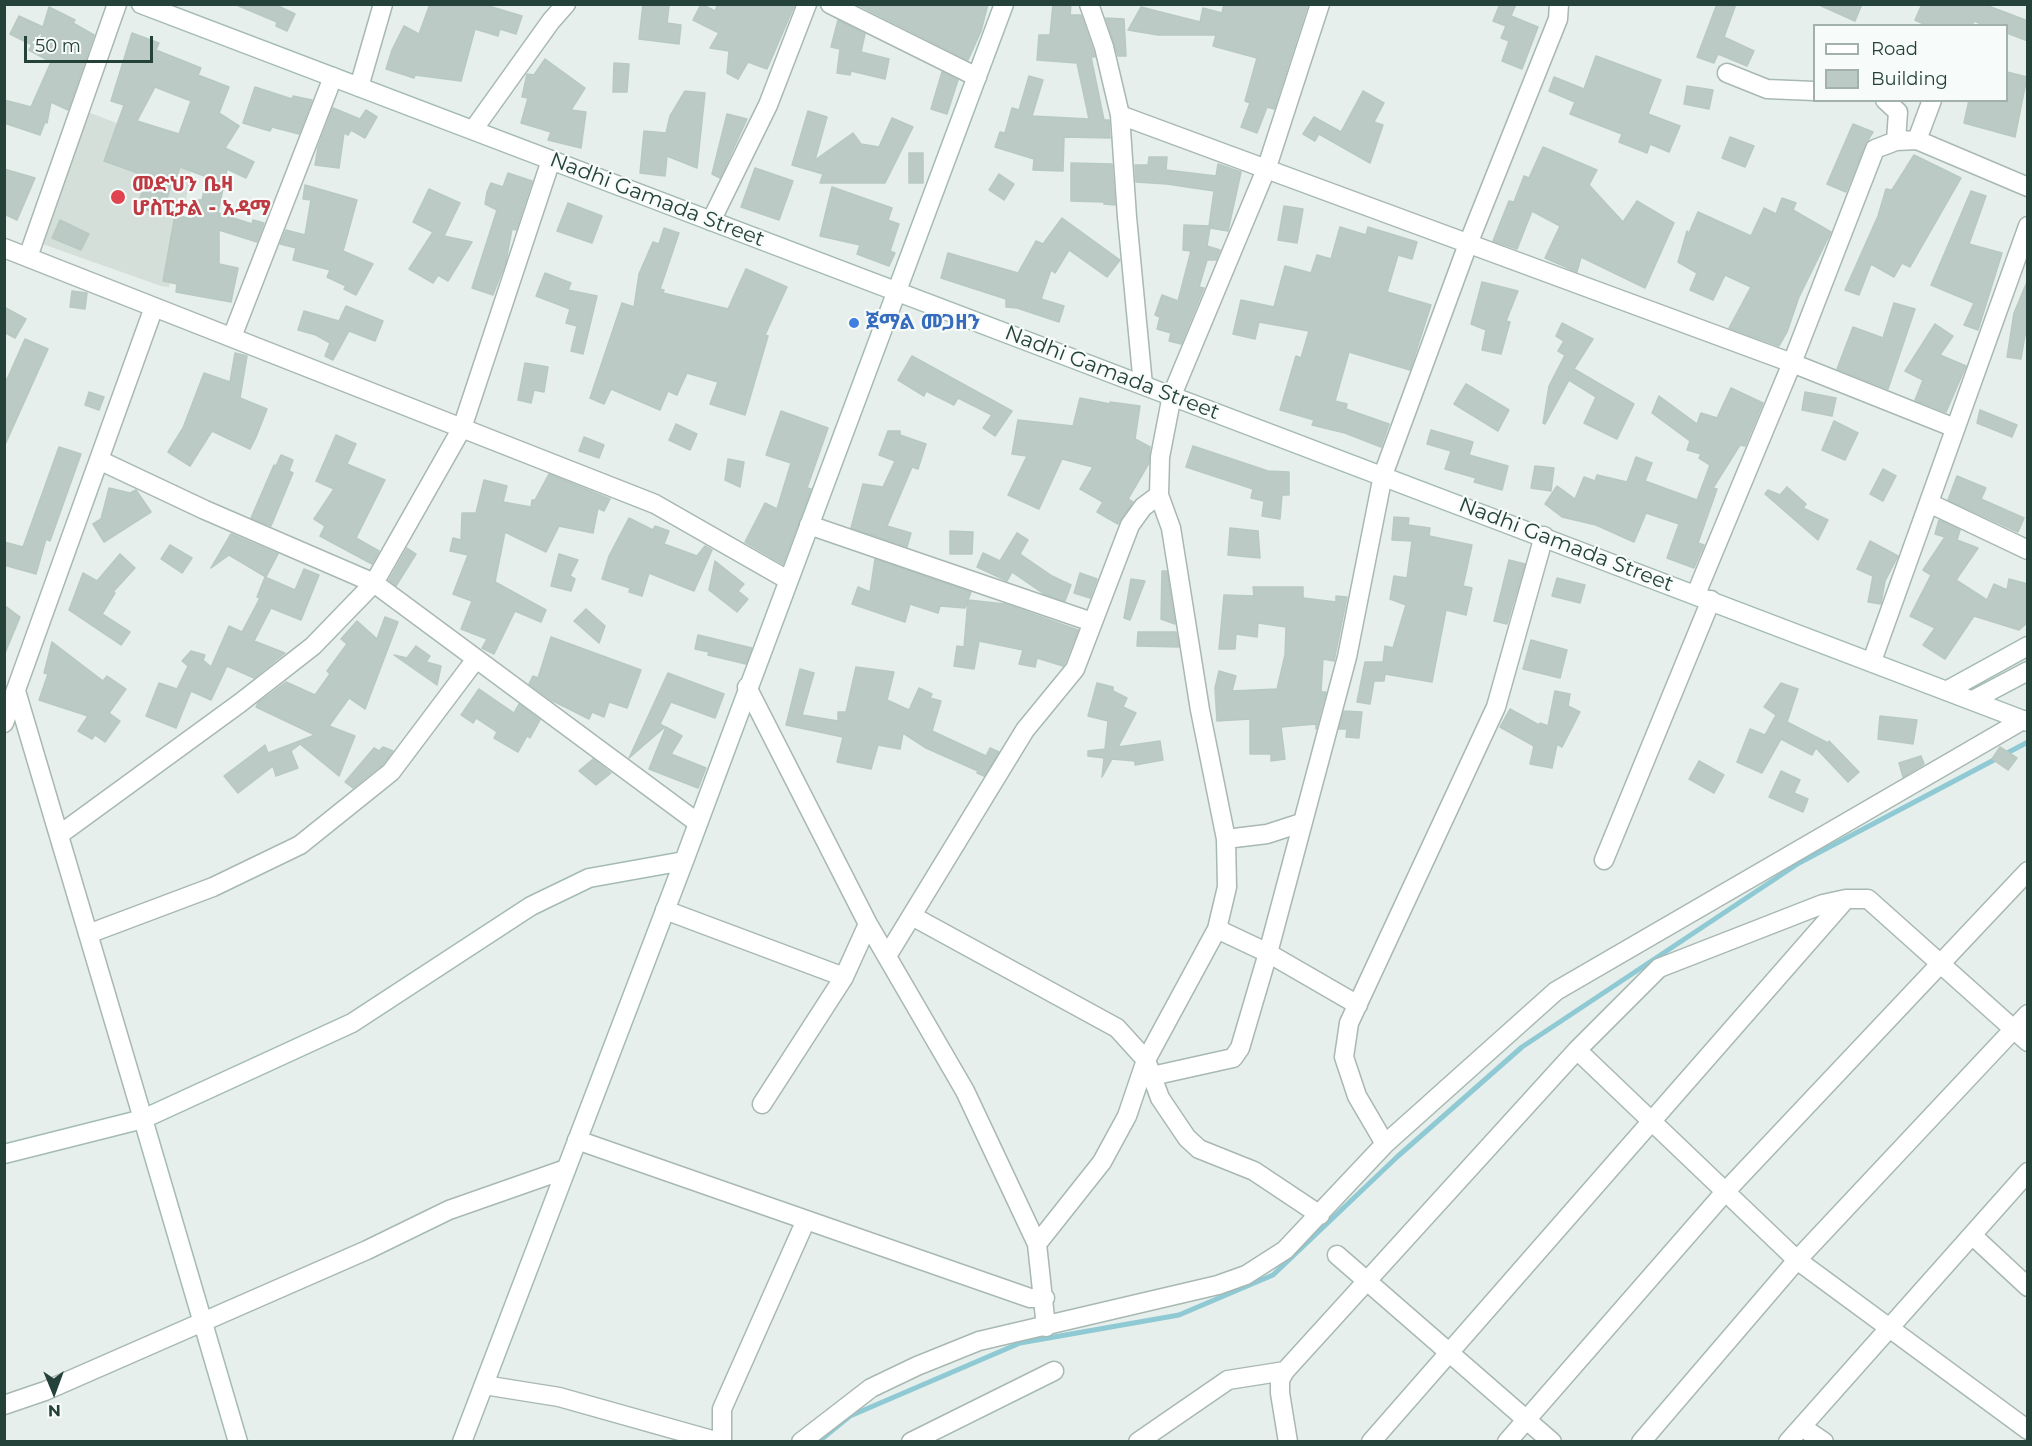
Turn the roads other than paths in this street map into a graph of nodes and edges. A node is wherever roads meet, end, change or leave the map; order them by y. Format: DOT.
graph roads {
  1 [pos="117,4"];
  2 [pos="141,4"];
  3 [pos="383,4"];
  4 [pos="566,4"];
  5 [pos="807,4"];
  6 [pos="830,4"];
  7 [pos="1004,4"];
  8 [pos="1089,4"];
  9 [pos="1320,4"];
  10 [pos="1559,4"];
  11 [pos="1726,73"];
  12 [pos="333,77"];
  13 [pos="977,77"];
  14 [pos="359,87"];
  15 [pos="1813,91"];
  16 [pos="1887,102"];
  17 [pos="1931,102"];
  18 [pos="1120,115"];
  19 [pos="473,130"];
  20 [pos="1917,140"];
  21 [pos="1896,141"];
  22 [pos="551,160"];
  23 [pos="1267,167"];
  24 [pos="2028,187"];
  25 [pos="711,221"];
  26 [pos="2028,225"];
  27 [pos="1468,244"];
  28 [pos="4,248"];
  29 [pos="28,257"];
  30 [pos="896,291"];
  31 [pos="154,307"];
  32 [pos="232,338"];
  33 [pos="1792,363"];
  34 [pos="1143,385"];
  35 [pos="1172,395"];
  36 [pos="462,428"];
  37 [pos="1955,428"];
  38 [pos="99,460"];
  39 [pos="1383,475"];
  40 [pos="1159,495"];
  41 [pos="1929,503"];
  42 [pos="809,525"];
  43 [pos="1544,536"];
  44 [pos="2028,550"];
  45 [pos="788,580"];
  46 [pos="374,583"];
  47 [pos="1703,597"];
  48 [pos="1092,622"];
  49 [pos="2028,646"];
  50 [pos="476,659"];
  51 [pos="1872,661"];
  52 [pos="2028,671"];
  53 [pos="747,687"];
  54 [pos="1948,690"];
  55 [pos="16,691"];
  56 [pos="1973,700"];
  57 [pos="2025,721"];
  58 [pos="4,723"];
  59 [pos="698,823"];
  60 [pos="1301,823"];
  61 [pos="58,835"];
  62 [pos="1226,839"];
  63 [pos="1604,860"];
  64 [pos="684,861"];
  65 [pos="2028,871"];
  66 [pos="1846,899"];
  67 [pos="665,910"];
  68 [pos="912,916"];
  69 [pos="868,924"];
  70 [pos="1217,929"];
  71 [pos="88,934"];
  72 [pos="1268,953"];
  73 [pos="887,956"];
  74 [pos="1942,965"];
  75 [pos="844,977"];
  76 [pos="1358,1005"];
  77 [pos="2028,1014"];
  78 [pos="2021,1036"];
  79 [pos="1577,1050"];
  80 [pos="1149,1068"];
  81 [pos="762,1104"];
  82 [pos="143,1119"];
  83 [pos="1653,1121"];
  84 [pos="577,1140"];
  85 [pos="1385,1144"];
  86 [pos="4,1154"];
  87 [pos="566,1169"];
  88 [pos="2028,1172"];
  89 [pos="1725,1192"];
  90 [pos="1320,1215"];
  91 [pos="806,1220"];
  92 [pos="1972,1235"];
  93 [pos="1037,1244"];
  94 [pos="1337,1255"];
  95 [pos="1797,1260"];
  96 [pos="1368,1282"];
  97 [pos="2028,1287"];
  98 [pos="1045,1298"];
  99 [pos="203,1321"];
  100 [pos="1046,1327"];
  101 [pos="1888,1329"];
  102 [pos="1450,1352"];
  103 [pos="1054,1371"];
  104 [pos="1282,1371"];
  105 [pos="484,1385"];
  106 [pos="4,1405"];
  107 [pos="1527,1419"];
  108 [pos="1802,1426"];
  109 [pos="2028,1430"];
  110 [pos="238,1442"];
  111 [pos="462,1442"];
  112 [pos="721,1442"];
  113 [pos="801,1442"];
  114 [pos="911,1442"];
  115 [pos="1138,1442"];
  116 [pos="1288,1442"];
  117 [pos="1371,1442"];
  118 [pos="1507,1442"];
  119 [pos="1552,1442"];
  120 [pos="1641,1442"];
  121 [pos="1788,1442"];
  122 [pos="1824,1442"];
  1 -- 29 [label="street"];
  2 -- 12 [label="street, Nadhi Gamada Street"];
  3 -- 14 [label="street"];
  4 -- 19 [label="street"];
  5 -- 25 [label="street"];
  6 -- 13 [label="street"];
  7 -- 13 [label="street"];
  8 -- 18 [label="street"];
  9 -- 23 [label="street"];
  10 -- 27 [label="street"];
  11 -- 15 [label="street"];
  12 -- 14 [label="street, Nadhi Gamada Street"];
  12 -- 32 [label="street"];
  13 -- 30 [label="street"];
  14 -- 19 [label="street, Nadhi Gamada Street"];
  16 -- 21 [label="street"];
  17 -- 20 [label="street"];
  18 -- 23 [label="street"];
  18 -- 34 [label="street"];
  19 -- 22 [label="street, Nadhi Gamada Street"];
  20 -- 21 [label="street"];
  20 -- 24 [label="street"];
  21 -- 33 [label="street"];
  22 -- 25 [label="street, Nadhi Gamada Street"];
  22 -- 36 [label="street"];
  23 -- 27 [label="street"];
  23 -- 35 [label="street"];
  25 -- 30 [label="street, Nadhi Gamada Street"];
  26 -- 37 [label="street"];
  27 -- 33 [label="street"];
  27 -- 39 [label="street"];
  28 -- 29 [label="street"];
  29 -- 31 [label="street"];
  30 -- 34 [label="street, Nadhi Gamada Street"];
  30 -- 42 [label="street"];
  31 -- 32 [label="street"];
  31 -- 38 [label="street"];
  32 -- 36 [label="street"];
  33 -- 37 [label="street"];
  33 -- 47 [label="street"];
  34 -- 35 [label="street, Nadhi Gamada Street"];
  35 -- 39 [label="street, Nadhi Gamada Street"];
  35 -- 40 [label="street"];
  36 -- 45 [label="street"];
  36 -- 46 [label="street"];
  37 -- 41 [label="street"];
  38 -- 46 [label="street"];
  38 -- 55 [label="street"];
  39 -- 43 [label="street, Nadhi Gamada Street"];
  39 -- 60 [label="street"];
  40 -- 48 [label="street"];
  40 -- 62 [label="street"];
  41 -- 44 [label="street"];
  41 -- 51 [label="street"];
  42 -- 45 [label="street"];
  42 -- 48 [label="street"];
  43 -- 47 [label="street, Nadhi Gamada Street"];
  43 -- 76 [label="street"];
  45 -- 53 [label="street"];
  46 -- 50 [label="street"];
  46 -- 61 [label="street"];
  47 -- 51 [label="street, Nadhi Gamada Street"];
  47 -- 63 [label="street"];
  48 -- 68 [label="street"];
  49 -- 54 [label="street"];
  50 -- 59 [label="street"];
  50 -- 71 [label="street"];
  51 -- 54 [label="street, Nadhi Gamada Street"];
  52 -- 56 [label="street"];
  53 -- 59 [label="street"];
  53 -- 69 [label="street"];
  54 -- 56 [label="street, Nadhi Gamada Street"];
  55 -- 58 [label="street"];
  55 -- 61 [label="street"];
  56 -- 57 [label="street, Nadhi Gamada Street"];
  57 -- 85 [label="street"];
  59 -- 64 [label="street"];
  60 -- 62 [label="street"];
  60 -- 72 [label="street"];
  61 -- 71 [label="street"];
  62 -- 70 [label="street"];
  64 -- 67 [label="street"];
  64 -- 82 [label="street"];
  65 -- 74 [label="street"];
  66 -- 74 [label="street"];
  66 -- 79 [label="street"];
  66 -- 83 [label="street"];
  67 -- 75 [label="street"];
  67 -- 84 [label="street"];
  68 -- 73 [label="street"];
  68 -- 80 [label="street"];
  69 -- 73 [label="street"];
  69 -- 75 [label="street"];
  70 -- 72 [label="street"];
  70 -- 80 [label="street"];
  71 -- 82 [label="street"];
  72 -- 76 [label="street"];
  72 -- 80 [label="street"];
  73 -- 93 [label="street"];
  74 -- 78 [label="street"];
  74 -- 89 [label="street"];
  75 -- 81 [label="street"];
  76 -- 85 [label="street"];
  77 -- 78 [label="street"];
  78 -- 95 [label="street"];
  79 -- 83 [label="street"];
  79 -- 96 [label="street"];
  80 -- 90 [label="street"];
  80 -- 93 [label="street"];
  82 -- 86 [label="street"];
  82 -- 99 [label="street"];
  83 -- 89 [label="street"];
  83 -- 102 [label="street"];
  84 -- 87 [label="street"];
  84 -- 91 [label="street"];
  85 -- 90 [label="street"];
  87 -- 99 [label="street"];
  87 -- 105 [label="street"];
  88 -- 92 [label="street"];
  89 -- 95 [label="street"];
  89 -- 107 [label="street"];
  90 -- 100 [label="street"];
  91 -- 98 [label="street"];
  91 -- 112 [label="street"];
  92 -- 97 [label="street"];
  92 -- 101 [label="street"];
  93 -- 98 [label="street"];
  94 -- 96 [label="street"];
  95 -- 101 [label="street"];
  95 -- 120 [label="street"];
  96 -- 102 [label="street"];
  96 -- 104 [label="street"];
  98 -- 100 [label="street"];
  99 -- 106 [label="street"];
  99 -- 110 [label="street"];
  100 -- 113 [label="street"];
  101 -- 108 [label="street"];
  101 -- 109 [label="street"];
  102 -- 107 [label="street"];
  102 -- 117 [label="street"];
  103 -- 114 [label="street"];
  104 -- 115 [label="street"];
  104 -- 116 [label="street"];
  105 -- 111 [label="street"];
  105 -- 112 [label="street"];
  107 -- 118 [label="street"];
  107 -- 119 [label="street"];
  108 -- 121 [label="street"];
  108 -- 122 [label="street"];
}
